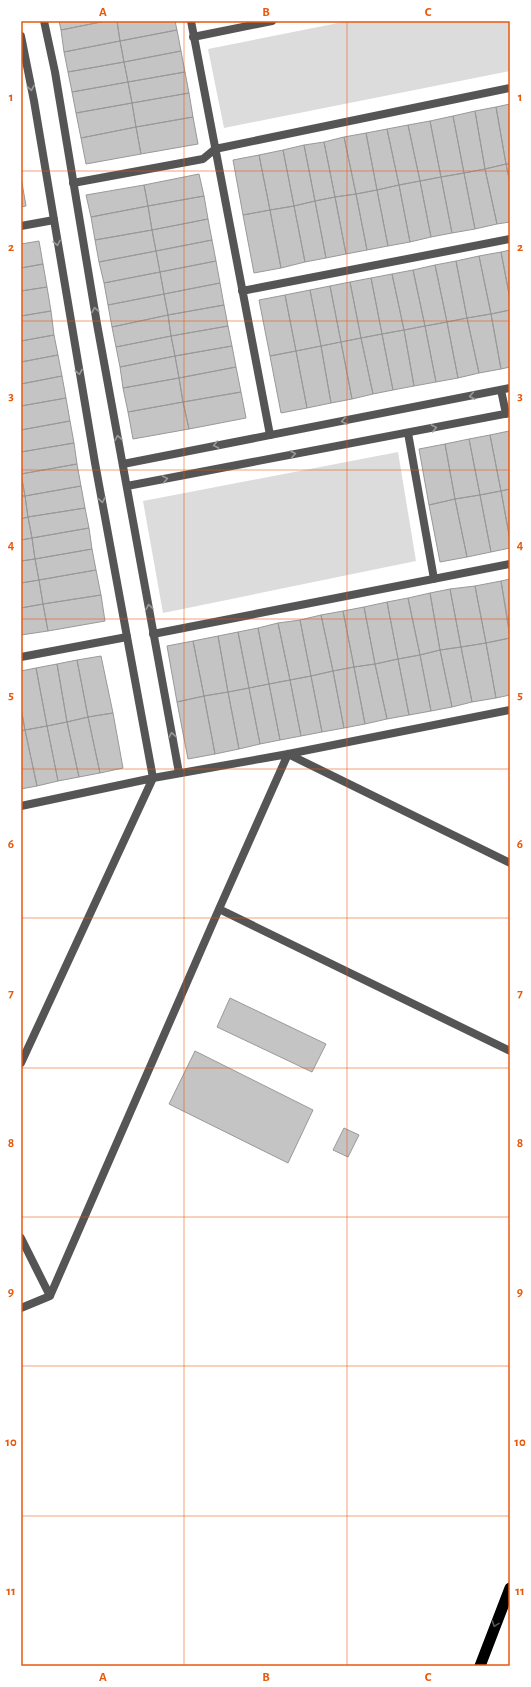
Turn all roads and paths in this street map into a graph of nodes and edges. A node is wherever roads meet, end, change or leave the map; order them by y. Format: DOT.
graph roads {
  1 [pos="44,21"];
  2 [pos="190,21"];
  3 [pos="272,21"];
  4 [pos="21,36"];
  5 [pos="194,37"];
  6 [pos="24,66"];
  7 [pos="510,88"];
  8 [pos="215,149"];
  9 [pos="73,183"];
  10 [pos="54,220"];
  11 [pos="21,226"];
  12 [pos="510,239"];
  13 [pos="242,291"];
  14 [pos="510,388"];
  15 [pos="501,390"];
  16 [pos="508,414"];
  17 [pos="408,433"];
  18 [pos="270,435"];
  19 [pos="123,464"];
  20 [pos="127,486"];
  21 [pos="510,564"];
  22 [pos="434,579"];
  23 [pos="153,634"];
  24 [pos="127,637"];
  25 [pos="21,657"];
  26 [pos="510,710"];
  27 [pos="288,754"];
  28 [pos="178,773"];
  29 [pos="153,778"];
  30 [pos="21,806"];
  31 [pos="510,863"];
  32 [pos="219,909"];
  33 [pos="510,1051"];
  34 [pos="21,1063"];
  35 [pos="21,1238"];
  36 [pos="50,1296"];
  37 [pos="21,1308"];
  38 [pos="510,1588"];
  39 [pos="480,1666"];
  1 -- 9 [label="street"];
  2 -- 5 [label="street"];
  3 -- 5 [label="street"];
  4 -- 6 [label="street"];
  5 -- 8 [label="street"];
  6 -- 10 [label="street, one-way"];
  7 -- 8 [label="street"];
  8 -- 9 [label="street"];
  8 -- 13 [label="street"];
  19 -- 9 [label="street, one-way"];
  10 -- 11 [label="street"];
  10 -- 24 [label="street, one-way"];
  12 -- 13 [label="street"];
  13 -- 18 [label="street"];
  14 -- 15 [label="street"];
  15 -- 16 [label="street"];
  15 -- 18 [label="street, one-way"];
  17 -- 16 [label="street, one-way"];
  20 -- 17 [label="street, one-way"];
  17 -- 22 [label="street"];
  18 -- 19 [label="street, one-way"];
  19 -- 20 [label="street"];
  23 -- 20 [label="street, one-way"];
  21 -- 22 [label="street"];
  22 -- 23 [label="street"];
  28 -- 23 [label="street, one-way"];
  24 -- 25 [label="street"];
  24 -- 29 [label="street"];
  26 -- 27 [label="street"];
  27 -- 28 [label="street"];
  27 -- 31 [label="street"];
  27 -- 32 [label="street"];
  28 -- 29 [label="street"];
  29 -- 30 [label="street"];
  29 -- 34 [label="street"];
  32 -- 33 [label="street"];
  32 -- 36 [label="street"];
  35 -- 36 [label="street"];
  36 -- 37 [label="street"];
  38 -- 39 [label="highway, one-way"];
}
